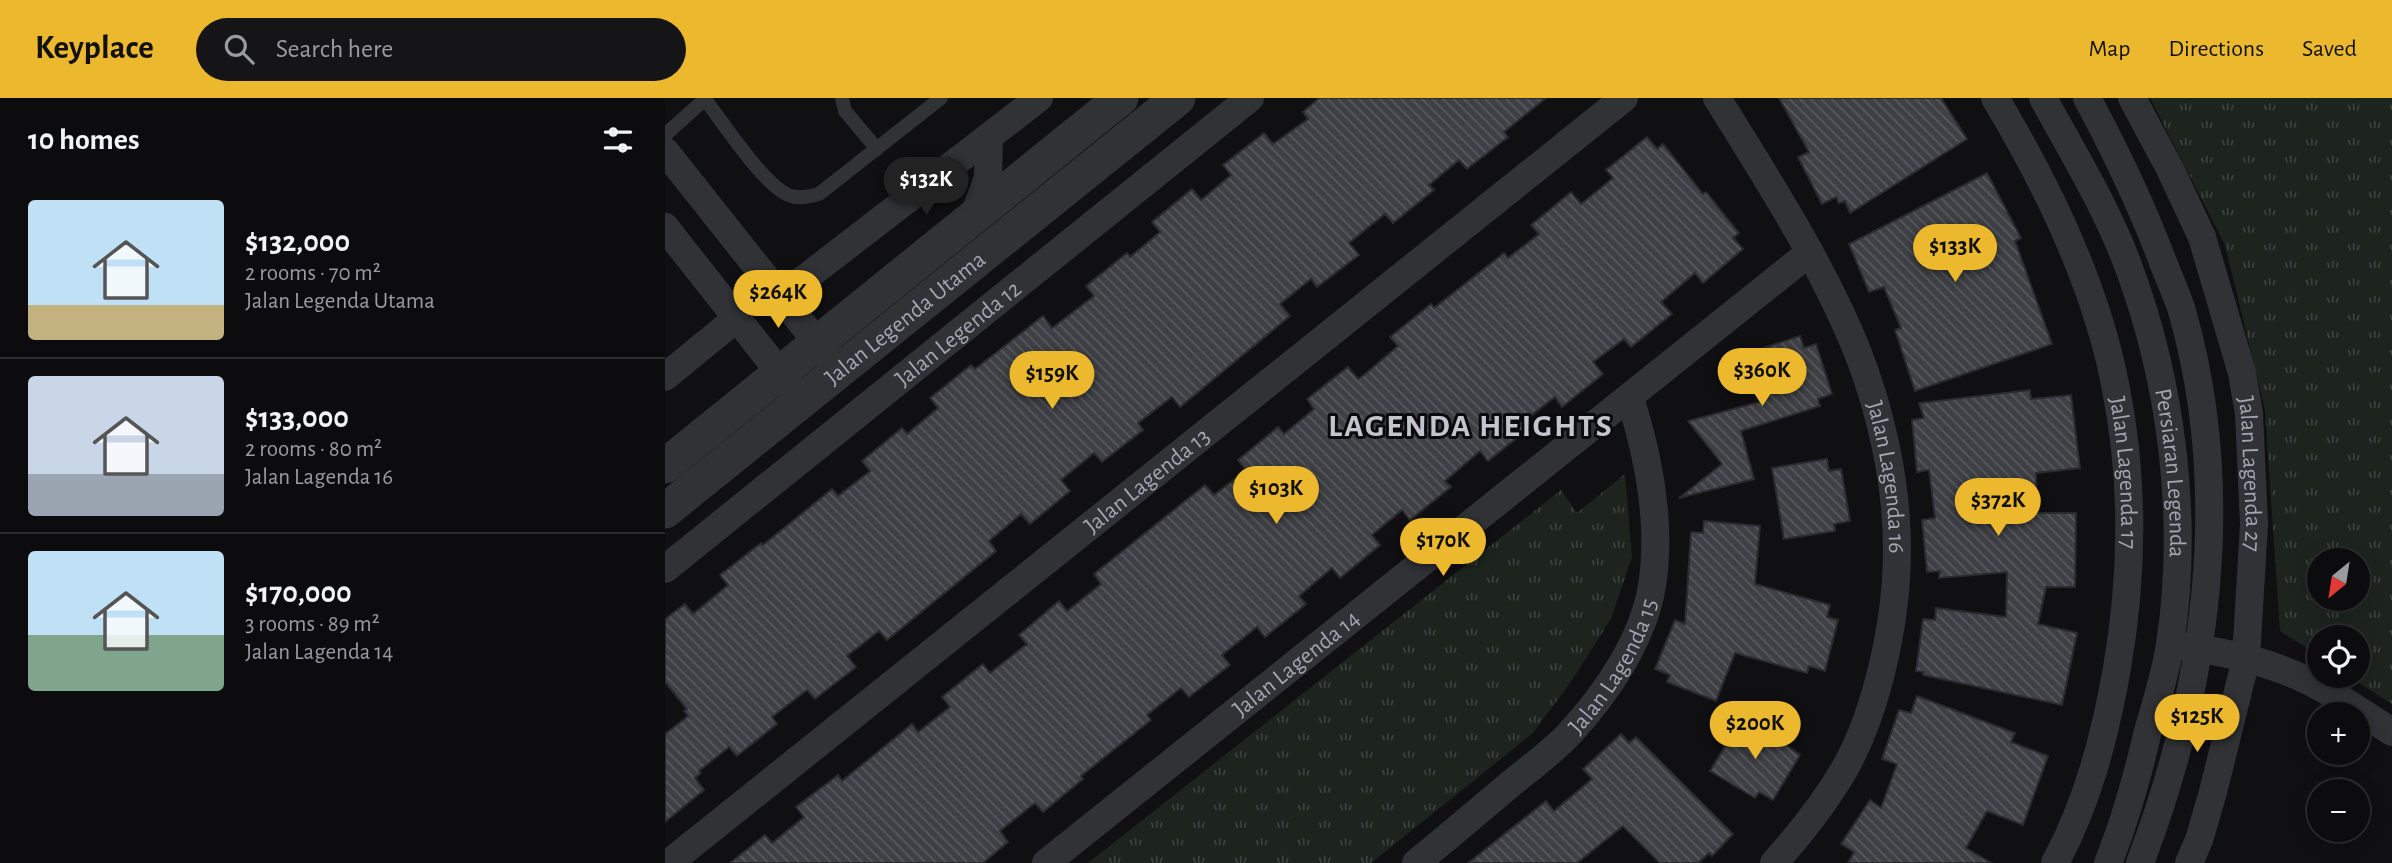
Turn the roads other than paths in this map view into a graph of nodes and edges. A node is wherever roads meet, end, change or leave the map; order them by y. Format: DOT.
graph roads {
  1 [pos="842,98"];
  2 [pos="941,98"];
  3 [pos="1039,98"];
  4 [pos="1121,98"];
  5 [pos="1178,98"];
  6 [pos="1250,98"];
  7 [pos="1624,98"];
  8 [pos="1717,98"];
  9 [pos="1994,98"];
  10 [pos="2043,98"];
  11 [pos="2087,98"];
  12 [pos="2132,98"];
  13 [pos="704,99"];
  14 [pos="665,135"];
  15 [pos="989,137"];
  16 [pos="877,149"];
  17 [pos="665,151"];
  18 [pos="973,218"];
  19 [pos="665,227"];
  20 [pos="1809,253"];
  21 [pos="782,296"];
  22 [pos="737,318"];
  23 [pos="818,343"];
  24 [pos="839,371"];
  25 [pos="780,373"];
  26 [pos="665,377"];
  27 [pos="1630,398"];
  28 [pos="802,401"];
  29 [pos="665,466"];
  30 [pos="665,511"];
  31 [pos="668,559"];
  32 [pos="2170,645"];
  33 [pos="2199,648"];
  34 [pos="2246,659"];
  35 [pos="2392,732"];
  36 [pos="670,863"];
  37 [pos="1046,863"];
  38 [pos="1416,863"];
  39 [pos="1774,863"];
  40 [pos="2055,863"];
  41 [pos="2108,863"];
  42 [pos="2140,863"];
  43 [pos="2189,863"];
  1 -- 16 [label="lane"];
  2 -- 16 [label="lane"];
  3 -- 15 [label="street"];
  4 -- 18 [label="street, Jalan Legenda Utama"];
  5 -- 24 [label="street, Jalan Legenda Utama"];
  6 -- 31 [label="street, Jalan Legenda 12"];
  7 -- 36 [label="street, Jalan Lagenda 13"];
  8 -- 20 [label="street, Jalan Lagenda 16"];
  9 -- 40 [label="street, Jalan Lagenda 17"];
  10 -- 32 [label="street, Persiaran Legenda"];
  11 -- 33 [label="street, Persiaran Legenda"];
  12 -- 34 [label="street, Jalan Lagenda 27"];
  13 -- 14 [label="lane"];
  13 -- 16 [label="lane"];
  15 -- 18 [label="street"];
  15 -- 21 [label="street"];
  17 -- 21 [label="street"];
  18 -- 23 [label="street, Jalan Legenda Utama"];
  19 -- 22 [label="street"];
  20 -- 27 [label="street, Jalan Lagenda 14"];
  20 -- 39 [label="street, Jalan Lagenda 16"];
  21 -- 23 [label="street"];
  22 -- 25 [label="street"];
  22 -- 26 [label="street"];
  23 -- 24 [label="street"];
  23 -- 25 [label="street, Jalan Legenda Utama"];
  24 -- 28 [label="street, Jalan Legenda Utama"];
  25 -- 28 [label="street"];
  25 -- 29 [label="street, Jalan Legenda Utama"];
  27 -- 37 [label="street, Jalan Lagenda 14"];
  27 -- 38 [label="street, Jalan Lagenda 15"];
  28 -- 30 [label="street, Jalan Legenda Utama"];
  32 -- 33 [label="street"];
  32 -- 41 [label="street, Persiaran Legenda"];
  33 -- 34 [label="street"];
  33 -- 42 [label="street, Persiaran Legenda"];
  34 -- 35 [label="street"];
  34 -- 43 [label="street, Jalan Lagenda 27"];
}
